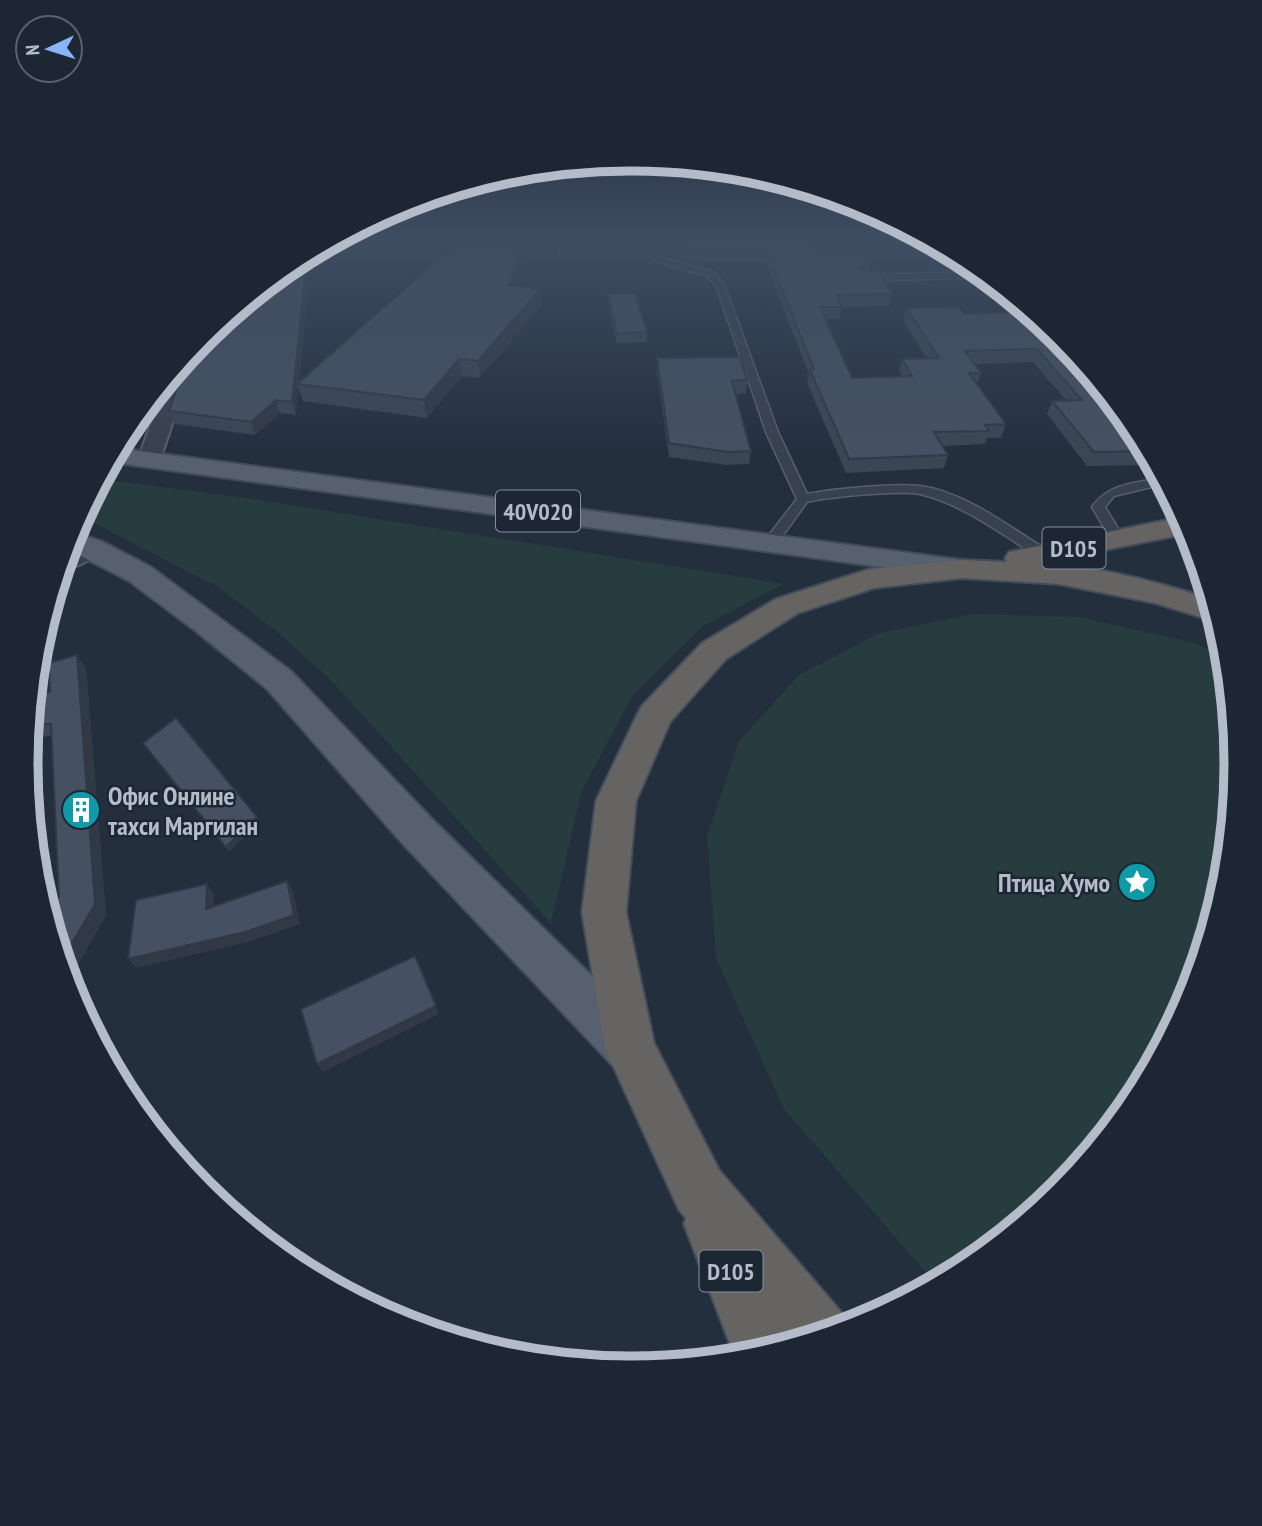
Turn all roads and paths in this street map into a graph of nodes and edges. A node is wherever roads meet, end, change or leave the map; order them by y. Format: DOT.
graph roads {
  1 [pos="730,311"];
  2 [pos="174,386"];
  3 [pos="124,457"];
  4 [pos="149,460"];
  5 [pos="1153,483"];
  6 [pos="803,499"];
  7 [pos="1174,528"];
  8 [pos="1118,540"];
  9 [pos="770,543"];
  10 [pos="78,552"];
  11 [pos="1044,554"];
  12 [pos="962,569"];
  13 [pos="1202,608"];
  14 [pos="631,1048"];
  15 [pos="699,1190"];
  16 [pos="813,1326"];
  17 [pos="760,1341"];
  1 -- 6 [label="lane"];
  2 -- 4 [label="street"];
  3 -- 4 [label="main road, 40V020"];
  4 -- 9 [label="main road, 40V020"];
  5 -- 8 [label="lane"];
  6 -- 9 [label="lane"];
  6 -- 11 [label="lane"];
  7 -- 8 [label="highway, D105"];
  8 -- 11 [label="highway, D105"];
  9 -- 12 [label="main road, 40V020"];
  10 -- 14 [label="main road"];
  11 -- 12 [label="highway, D105"];
  12 -- 13 [label="highway"];
  12 -- 14 [label="highway"];
  14 -- 15 [label="highway"];
  15 -- 16 [label="highway"];
  15 -- 17 [label="highway, D105"];
}
